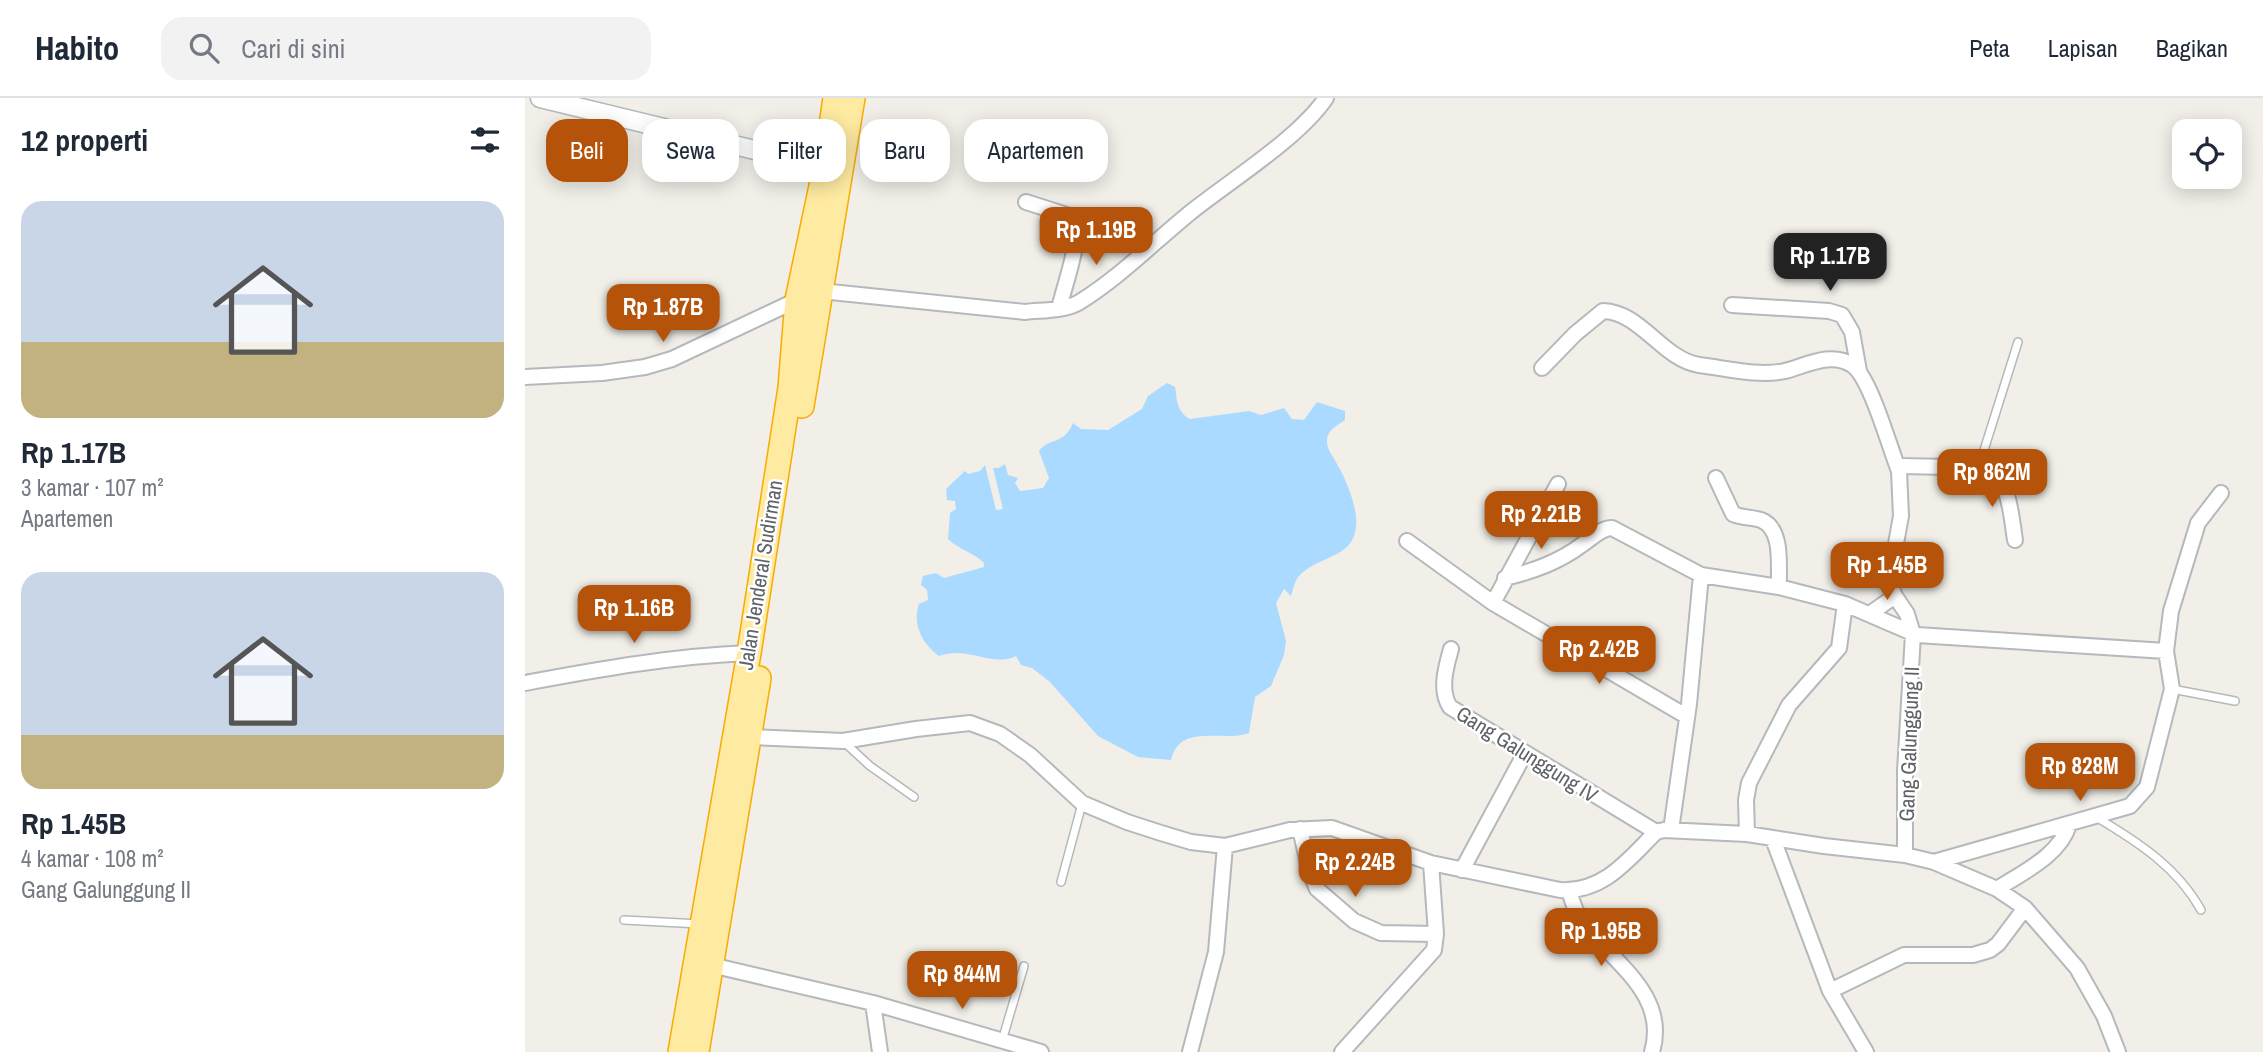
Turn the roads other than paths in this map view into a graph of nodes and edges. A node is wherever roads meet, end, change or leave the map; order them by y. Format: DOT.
graph roads {
  1 [pos="540,98"];
  2 [pos="835,98"];
  3 [pos="853,98"];
  4 [pos="1327,98"];
  5 [pos="832,119"];
  6 [pos="753,150"];
  7 [pos="822,182"];
  8 [pos="1026,202"];
  9 [pos="821,291"];
  10 [pos="797,300"];
  11 [pos="1732,305"];
  12 [pos="1059,309"];
  13 [pos="2018,342"];
  14 [pos="1542,368"];
  15 [pos="1859,371"];
  16 [pos="525,377"];
  17 [pos="797,389"];
  18 [pos="1979,466"];
  19 [pos="1899,471"];
  20 [pos="1716,478"];
  21 [pos="1558,484"];
  22 [pos="2221,493"];
  23 [pos="2015,540"];
  24 [pos="1407,541"];
  25 [pos="1701,575"];
  26 [pos="1505,578"];
  27 [pos="1779,587"];
  28 [pos="1895,596"];
  29 [pos="1493,603"];
  30 [pos="1845,604"];
  31 [pos="1871,613"];
  32 [pos="1913,634"];
  33 [pos="1451,649"];
  34 [pos="2166,651"];
  35 [pos="749,653"];
  36 [pos="525,684"];
  37 [pos="2172,689"];
  38 [pos="2235,701"];
  39 [pos="1686,716"];
  40 [pos="750,737"];
  41 [pos="843,741"];
  42 [pos="1525,753"];
  43 [pos="914,797"];
  44 [pos="1082,803"];
  45 [pos="2096,817"];
  46 [pos="2069,825"];
  47 [pos="1300,829"];
  48 [pos="1671,830"];
  49 [pos="1655,832"];
  50 [pos="1747,834"];
  51 [pos="1773,839"];
  52 [pos="1225,846"];
  53 [pos="1905,855"];
  54 [pos="1934,862"];
  55 [pos="1431,863"];
  56 [pos="1462,870"];
  57 [pos="1061,882"];
  58 [pos="1997,889"];
  59 [pos="1569,890"];
  60 [pos="2025,908"];
  61 [pos="2201,910"];
  62 [pos="624,920"];
  63 [pos="701,925"];
  64 [pos="1436,934"];
  65 [pos="711,965"];
  66 [pos="1024,966"];
  67 [pos="1830,991"];
  68 [pos="873,1003"];
  69 [pos="1002,1041"];
  70 [pos="680,1052"];
  71 [pos="697,1052"];
  72 [pos="880,1052"];
  73 [pos="1041,1052"];
  74 [pos="1190,1052"];
  75 [pos="1342,1052"];
  76 [pos="1653,1052"];
  77 [pos="1866,1052"];
  78 [pos="2118,1052"];
  1 -- 6 [label="street"];
  2 -- 5 [label="highway, Jalan Jenderal Sudirman"];
  3 -- 9 [label="highway, Jalan Jenderal Sudirman"];
  4 -- 12 [label="street"];
  7 -- 10 [label="highway, Jalan Jenderal Sudirman"];
  8 -- 12 [label="street"];
  9 -- 12 [label="street"];
  9 -- 17 [label="highway, Jalan Jenderal Sudirman"];
  10 -- 16 [label="street"];
  10 -- 17 [label="highway, Jalan Jenderal Sudirman"];
  11 -- 15 [label="street"];
  13 -- 18 [label="lane"];
  14 -- 15 [label="street"];
  15 -- 19 [label="street"];
  17 -- 35 [label="highway, Jalan Jenderal Sudirman"];
  17 -- 40 [label="highway, Jalan Jenderal Sudirman"];
  18 -- 19 [label="street"];
  18 -- 23 [label="street"];
  19 -- 28 [label="street"];
  20 -- 27 [label="street"];
  21 -- 26 [label="street"];
  22 -- 34 [label="street"];
  24 -- 29 [label="street"];
  25 -- 26 [label="street"];
  25 -- 27 [label="street"];
  25 -- 39 [label="street"];
  26 -- 29 [label="street"];
  27 -- 30 [label="street"];
  28 -- 31 [label="street"];
  28 -- 32 [label="street"];
  29 -- 39 [label="street"];
  30 -- 31 [label="street"];
  30 -- 50 [label="street"];
  31 -- 32 [label="street"];
  32 -- 34 [label="street"];
  32 -- 53 [label="street, Gang Galunggung II"];
  33 -- 42 [label="street, Gang Galunggung IV"];
  34 -- 37 [label="street"];
  35 -- 36 [label="street"];
  35 -- 63 [label="highway, Jalan Jenderal Sudirman"];
  37 -- 38 [label="lane"];
  37 -- 45 [label="street"];
  39 -- 48 [label="street"];
  40 -- 41 [label="street"];
  40 -- 65 [label="highway, Jalan Jenderal Sudirman"];
  41 -- 43 [label="lane"];
  41 -- 44 [label="street"];
  42 -- 49 [label="street, Gang Galunggung IV"];
  42 -- 56 [label="street"];
  44 -- 52 [label="street"];
  44 -- 57 [label="lane"];
  45 -- 46 [label="street"];
  45 -- 61 [label="lane"];
  46 -- 54 [label="street"];
  46 -- 58 [label="street"];
  47 -- 52 [label="street"];
  47 -- 55 [label="street"];
  47 -- 64 [label="street"];
  48 -- 49 [label="street"];
  48 -- 50 [label="street"];
  49 -- 59 [label="street"];
  50 -- 51 [label="street"];
  51 -- 53 [label="street"];
  51 -- 67 [label="street"];
  52 -- 74 [label="street"];
  53 -- 54 [label="street"];
  54 -- 58 [label="street"];
  55 -- 56 [label="street"];
  55 -- 64 [label="street"];
  56 -- 59 [label="street"];
  58 -- 60 [label="street"];
  59 -- 76 [label="street"];
  60 -- 67 [label="street"];
  60 -- 78 [label="street"];
  62 -- 63 [label="lane"];
  63 -- 70 [label="highway, Jalan Jenderal Sudirman"];
  64 -- 75 [label="street"];
  65 -- 68 [label="street"];
  65 -- 71 [label="highway, Jalan Jenderal Sudirman"];
  66 -- 69 [label="lane"];
  67 -- 77 [label="street"];
  68 -- 69 [label="street"];
  68 -- 72 [label="street"];
  69 -- 73 [label="street"];
}
